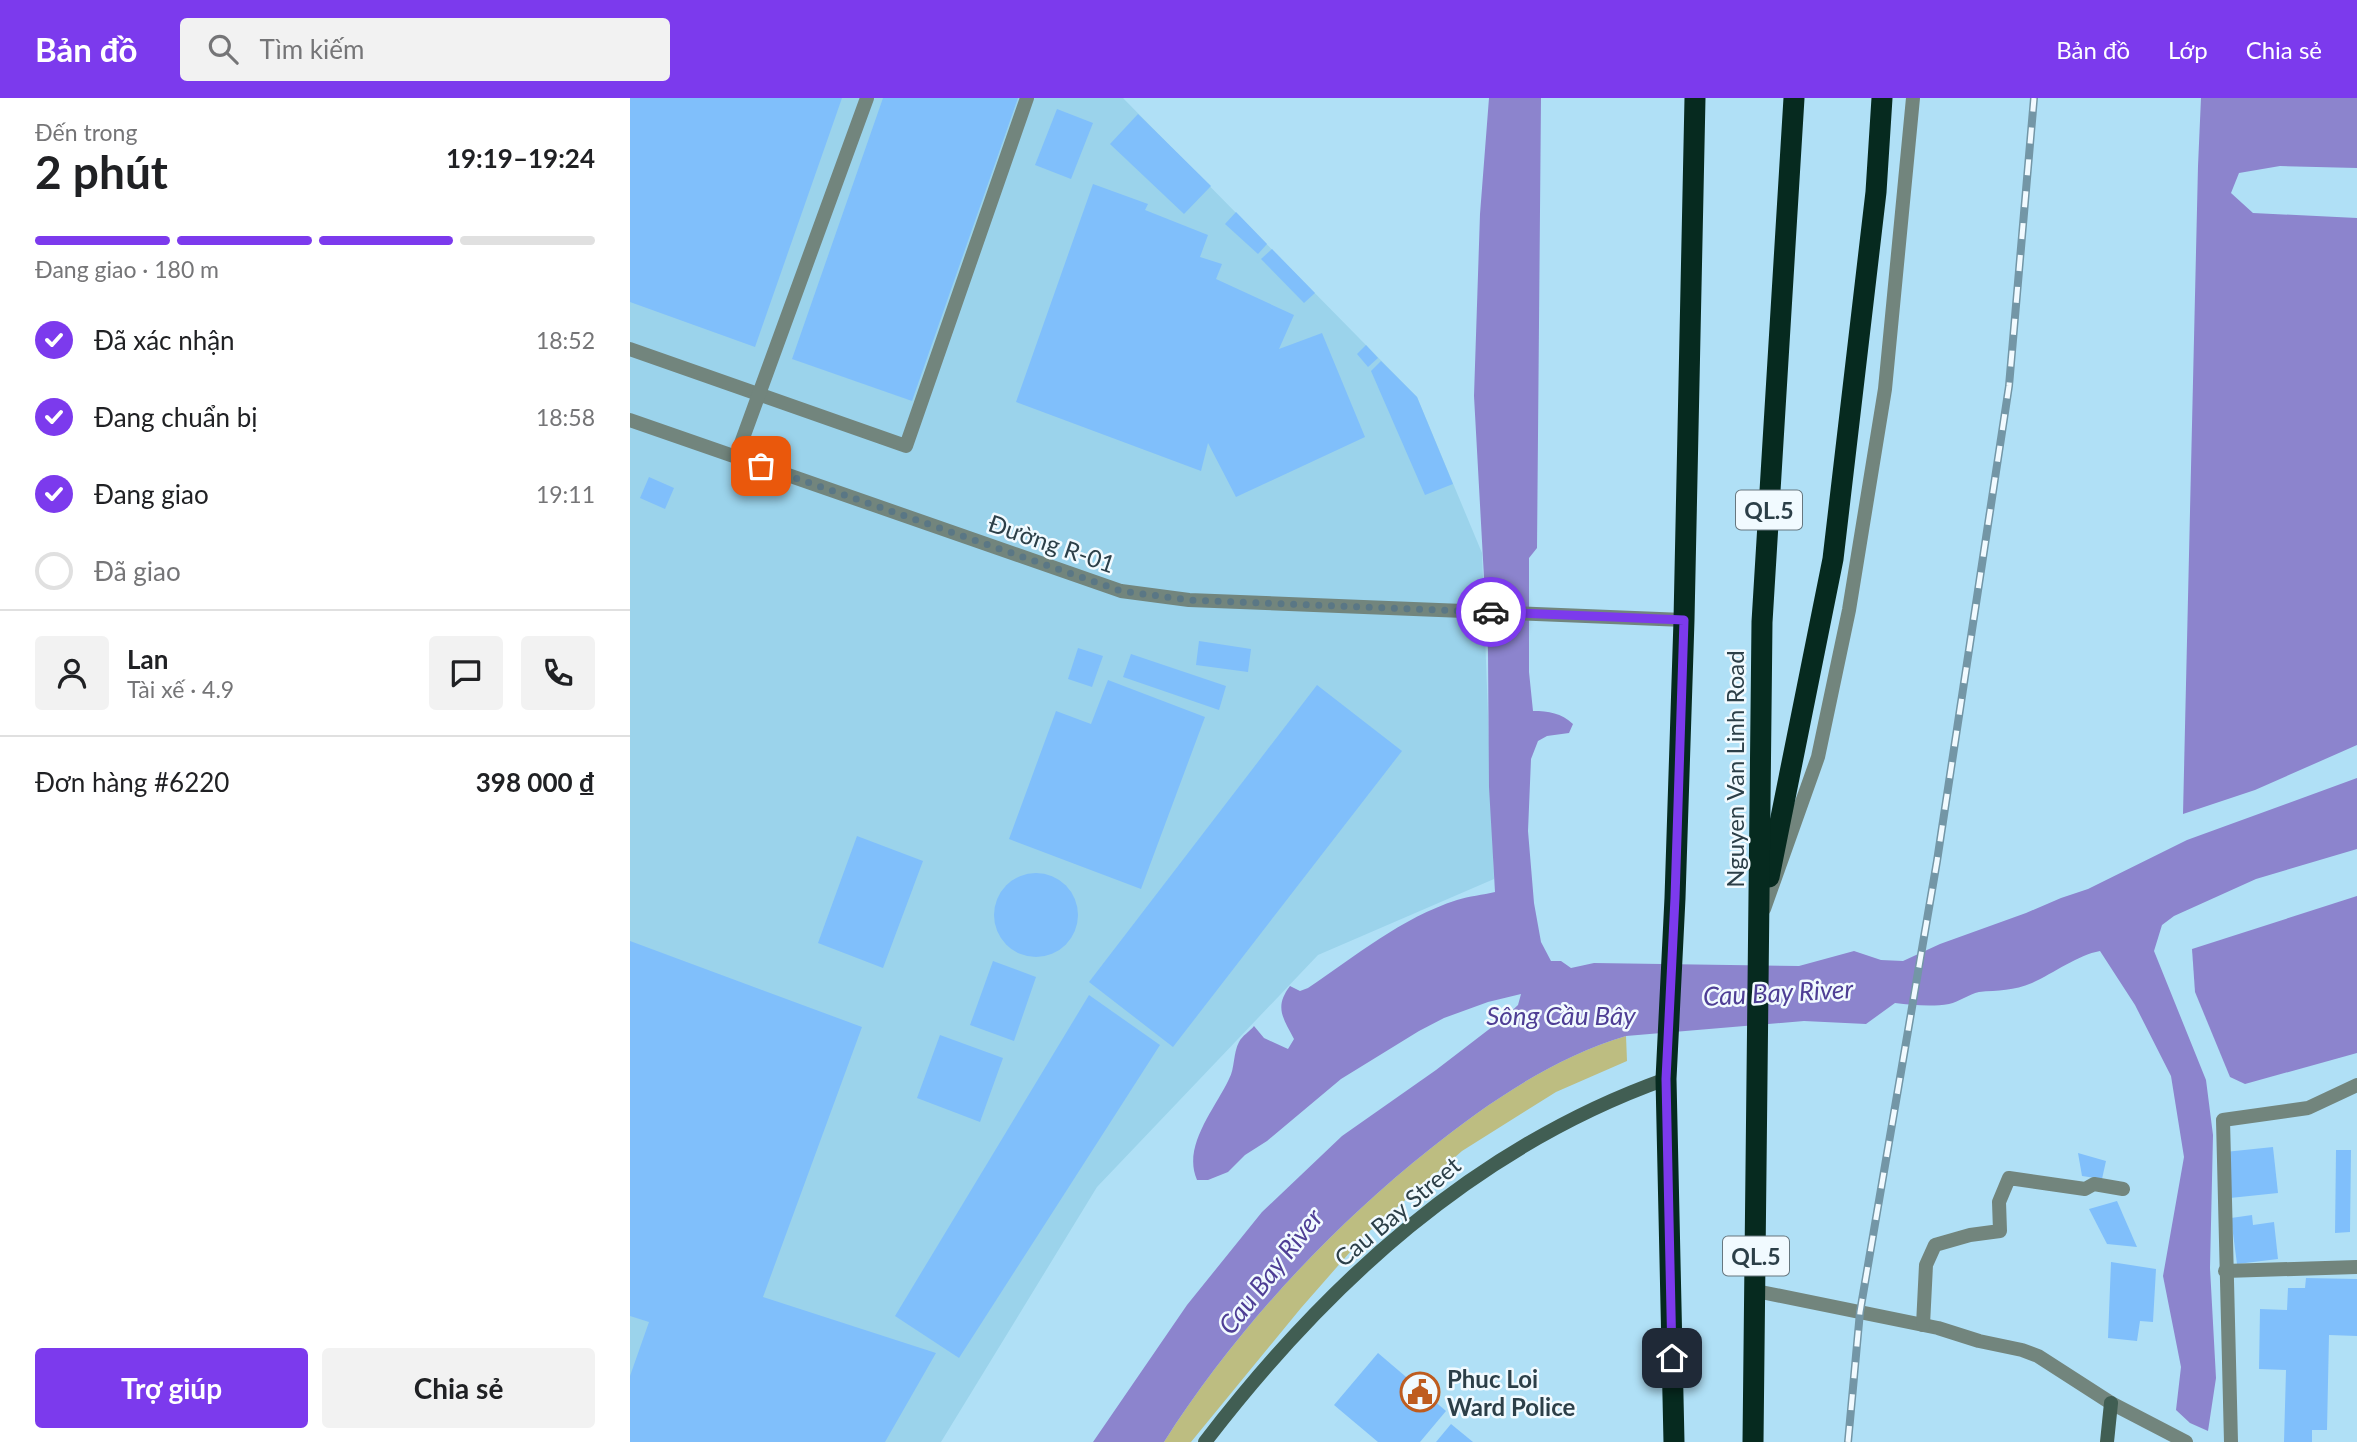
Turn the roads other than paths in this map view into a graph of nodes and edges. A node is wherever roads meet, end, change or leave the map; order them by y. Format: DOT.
graph roads {
  1 [pos="867,98"];
  2 [pos="1027,98"];
  3 [pos="1695,98"];
  4 [pos="1794,98"];
  5 [pos="1882,98"];
  6 [pos="1913,98"];
  7 [pos="630,349"];
  8 [pos="759,394"];
  9 [pos="630,420"];
  10 [pos="736,457"];
  11 [pos="1684,620"];
  12 [pos="1759,923"];
  13 [pos="1667,1076"];
  14 [pos="2357,1085"];
  15 [pos="2123,1189"];
  16 [pos="2357,1267"];
  17 [pos="2225,1271"];
  18 [pos="1756,1291"];
  19 [pos="1923,1325"];
  20 [pos="2111,1403"];
  21 [pos="1205,1442"];
  22 [pos="1674,1442"];
  23 [pos="1753,1442"];
  24 [pos="2107,1442"];
  25 [pos="2186,1442"];
  26 [pos="2231,1442"];
  1 -- 8 [label="street"];
  2 -- 8 [label="street"];
  3 -- 11 [label="highway, Nguyen Van Linh Road"];
  4 -- 12 [label="highway, Nguyen Van Linh Road / QL.5"];
  5 -- 12 [label="highway"];
  6 -- 12 [label="street"];
  7 -- 8 [label="street"];
  8 -- 10 [label="street"];
  9 -- 10 [label="street, Đường R-01"];
  10 -- 11 [label="street, Đường R-01"];
  11 -- 13 [label="highway, Nguyen Van Linh Road"];
  12 -- 18 [label="highway, Nguyen Van Linh Road / QL.5"];
  13 -- 21 [label="street, Cau Bay Street"];
  13 -- 22 [label="highway, Nguyen Van Linh Road"];
  14 -- 17 [label="street"];
  15 -- 19 [label="street"];
  16 -- 17 [label="street"];
  17 -- 26 [label="street"];
  18 -- 19 [label="street"];
  18 -- 23 [label="highway, Nguyen Van Linh Road / QL.5"];
  19 -- 20 [label="street"];
  20 -- 24 [label="street"];
  20 -- 25 [label="street"];
}
